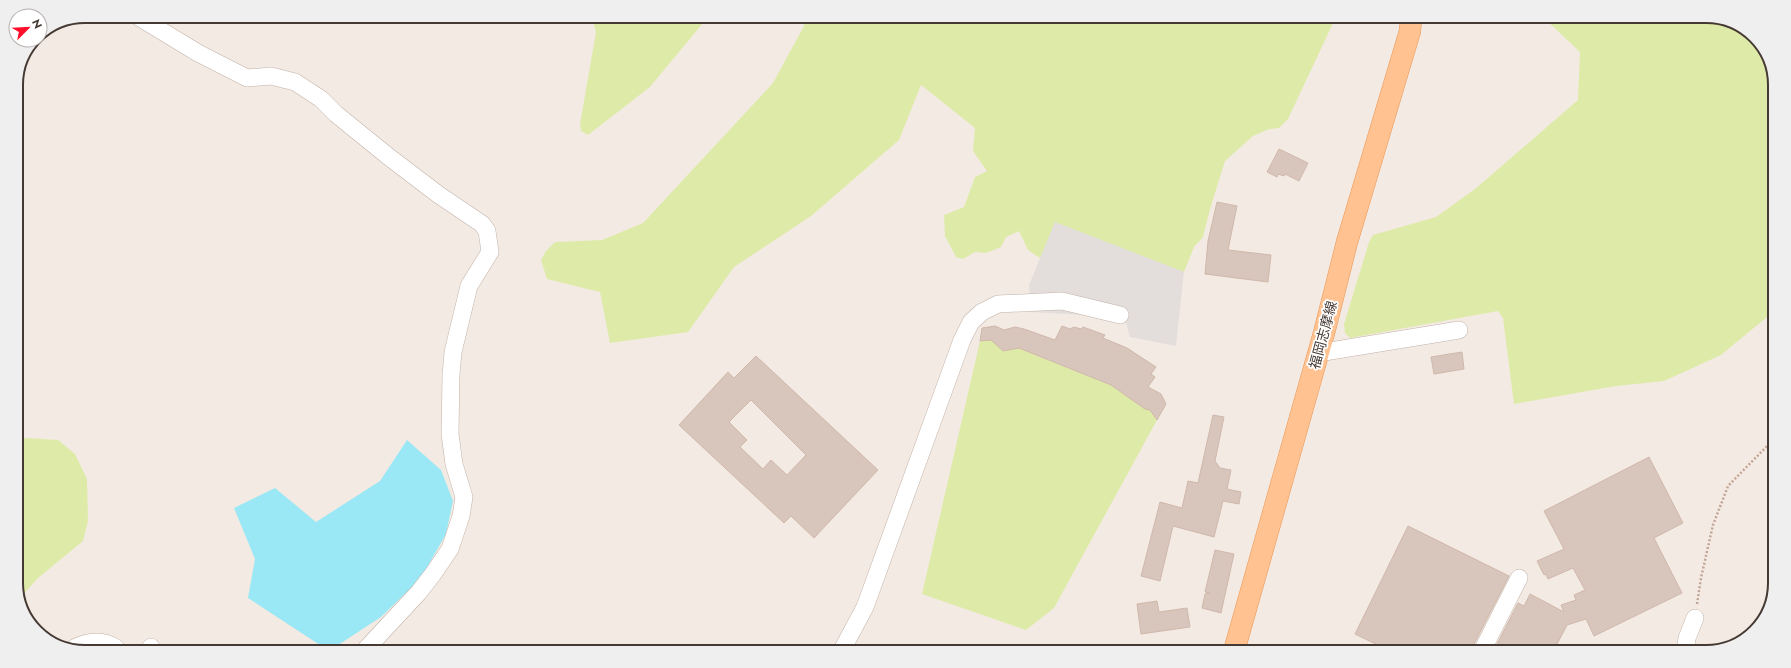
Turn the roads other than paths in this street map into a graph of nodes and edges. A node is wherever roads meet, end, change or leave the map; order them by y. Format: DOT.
graph roads {
  1 [pos="149,23"];
  2 [pos="1411,23"];
  3 [pos="1120,315"];
  4 [pos="1460,330"];
  5 [pos="1318,354"];
  6 [pos="1519,578"];
  7 [pos="1695,618"];
  8 [pos="82,645"];
  9 [pos="112,645"];
  10 [pos="370,645"];
  11 [pos="845,645"];
  12 [pos="1236,645"];
  13 [pos="1486,645"];
  14 [pos="1686,645"];
  1 -- 10 [label="street"];
  2 -- 5 [label="main road, 福岡志摩線"];
  3 -- 11 [label="street"];
  4 -- 5 [label="street"];
  5 -- 12 [label="main road, 福岡志摩線"];
  6 -- 13 [label="street"];
  7 -- 14 [label="street"];
  8 -- 9 [label="street"];
}
